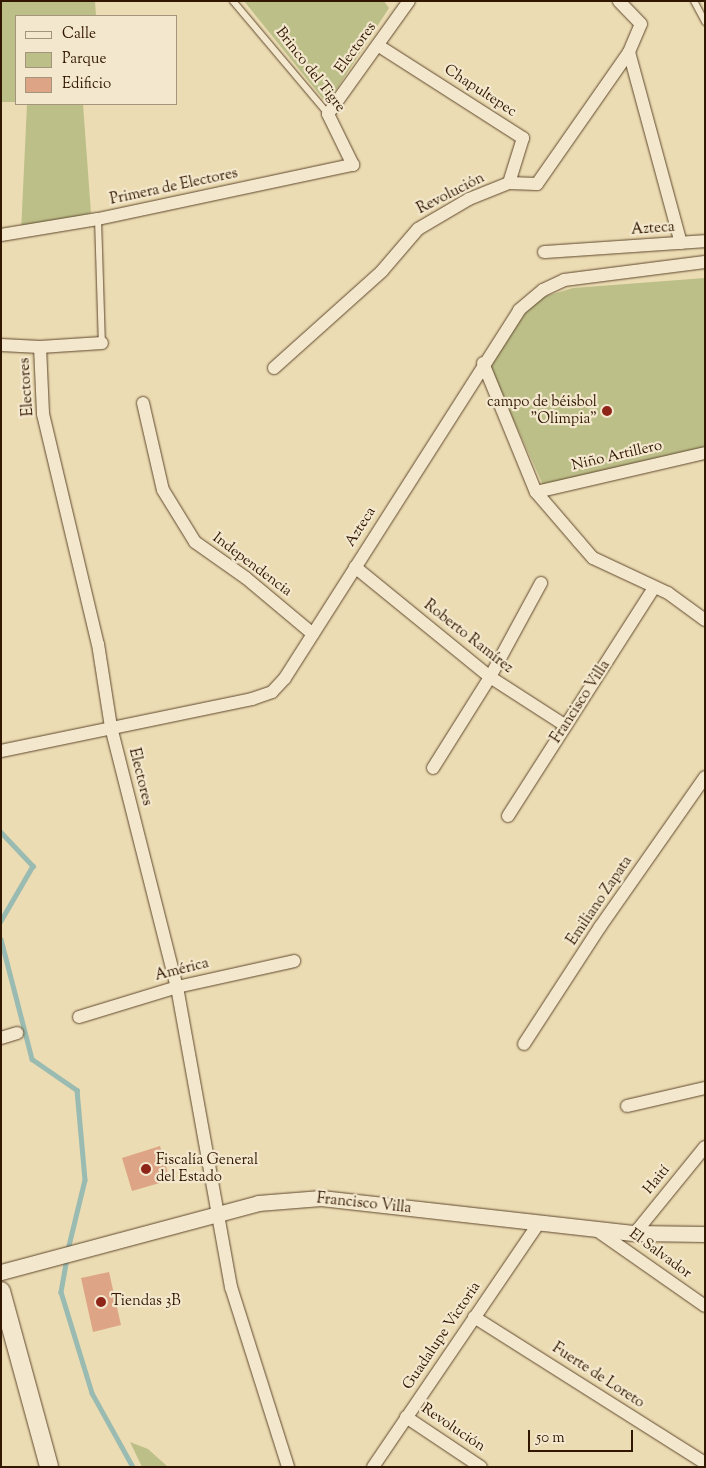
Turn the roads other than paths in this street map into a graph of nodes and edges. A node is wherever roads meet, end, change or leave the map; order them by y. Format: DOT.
graph roads {
  1 [pos="232,1"];
  2 [pos="409,1"];
  3 [pos="619,1"];
  4 [pos="694,1"];
  5 [pos="705,22"];
  6 [pos="379,46"];
  7 [pos="629,52"];
  8 [pos="328,114"];
  9 [pos="353,165"];
  10 [pos="509,183"];
  11 [pos="98,219"];
  12 [pos="1,236"];
  13 [pos="705,241"];
  14 [pos="681,244"];
  15 [pos="544,252"];
  16 [pos="705,262"];
  17 [pos="102,343"];
  18 [pos="1,345"];
  19 [pos="40,347"];
  20 [pos="484,363"];
  21 [pos="274,368"];
  22 [pos="143,403"];
  23 [pos="705,453"];
  24 [pos="536,492"];
  25 [pos="355,567"];
  26 [pos="542,583"];
  27 [pos="654,589"];
  28 [pos="705,620"];
  29 [pos="312,634"];
  30 [pos="490,677"];
  31 [pos="566,726"];
  32 [pos="110,727"];
  33 [pos="1,751"];
  34 [pos="433,768"];
  35 [pos="705,777"];
  36 [pos="508,816"];
  37 [pos="294,961"];
  38 [pos="177,987"];
  39 [pos="79,1017"];
  40 [pos="17,1034"];
  41 [pos="1,1038"];
  42 [pos="524,1044"];
  43 [pos="705,1088"];
  44 [pos="627,1106"];
  45 [pos="705,1147"];
  46 [pos="220,1214"];
  47 [pos="538,1224"];
  48 [pos="595,1229"];
  49 [pos="635,1233"];
  50 [pos="705,1234"];
  51 [pos="1,1272"];
  52 [pos="1,1291"];
  53 [pos="705,1306"];
  54 [pos="474,1317"];
  55 [pos="406,1416"];
  56 [pos="689,1461"];
  57 [pos="705,1463"];
  58 [pos="49,1467"];
  59 [pos="288,1467"];
  60 [pos="373,1467"];
  61 [pos="481,1467"];
  1 -- 8 [label="lane, Brinco del Tigre"];
  2 -- 6 [label="street, Electores"];
  3 -- 7 [label="street, Revolución"];
  4 -- 5 [label="lane"];
  6 -- 8 [label="street, Electores"];
  6 -- 10 [label="street, Chapultepec"];
  7 -- 10 [label="street, Revolución"];
  7 -- 14 [label="street"];
  8 -- 9 [label="street, Brinco del Tigre"];
  9 -- 11 [label="street, Primera de Electores"];
  10 -- 21 [label="street, Revolución"];
  11 -- 12 [label="street, Primera de Electores"];
  11 -- 17 [label="lane"];
  13 -- 14 [label="street, Azteca"];
  14 -- 15 [label="street, Azteca"];
  16 -- 20 [label="street, Azteca"];
  17 -- 19 [label="street"];
  18 -- 19 [label="street"];
  19 -- 32 [label="street, Electores"];
  20 -- 24 [label="street"];
  20 -- 25 [label="street, Azteca"];
  22 -- 29 [label="street, Independencia"];
  23 -- 24 [label="street, Niño Artillero"];
  24 -- 27 [label="street"];
  25 -- 29 [label="street, Azteca"];
  25 -- 30 [label="street, Roberto Ramírez"];
  26 -- 30 [label="street"];
  27 -- 28 [label="street"];
  27 -- 31 [label="street, Francisco Villa"];
  29 -- 32 [label="street, Azteca"];
  30 -- 31 [label="street, Roberto Ramírez"];
  30 -- 34 [label="street"];
  31 -- 36 [label="street, Francisco Villa"];
  32 -- 33 [label="street, Azteca"];
  32 -- 38 [label="street, Electores"];
  35 -- 42 [label="street, Emiliano Zapata"];
  37 -- 38 [label="street, América"];
  38 -- 39 [label="street, América"];
  38 -- 46 [label="street, Electores"];
  40 -- 41 [label="street"];
  43 -- 44 [label="street"];
  45 -- 49 [label="street, Haití"];
  46 -- 47 [label="street, Francisco Villa"];
  46 -- 51 [label="street, Francisco Villa"];
  46 -- 59 [label="street, Electores"];
  47 -- 48 [label="street, Francisco Villa"];
  47 -- 54 [label="street, Guadalupe Victoria"];
  48 -- 49 [label="street, Francisco Villa"];
  48 -- 53 [label="street, El Salvador"];
  49 -- 50 [label="street, Francisco Villa"];
  52 -- 58 [label="main road"];
  54 -- 55 [label="street, Guadalupe Victoria"];
  54 -- 56 [label="street, Fuerte de Loreto"];
  55 -- 60 [label="street, Guadalupe Victoria"];
  55 -- 61 [label="street, Revolución"];
  56 -- 57 [label="street, Fuerte de Loreto"];
}
